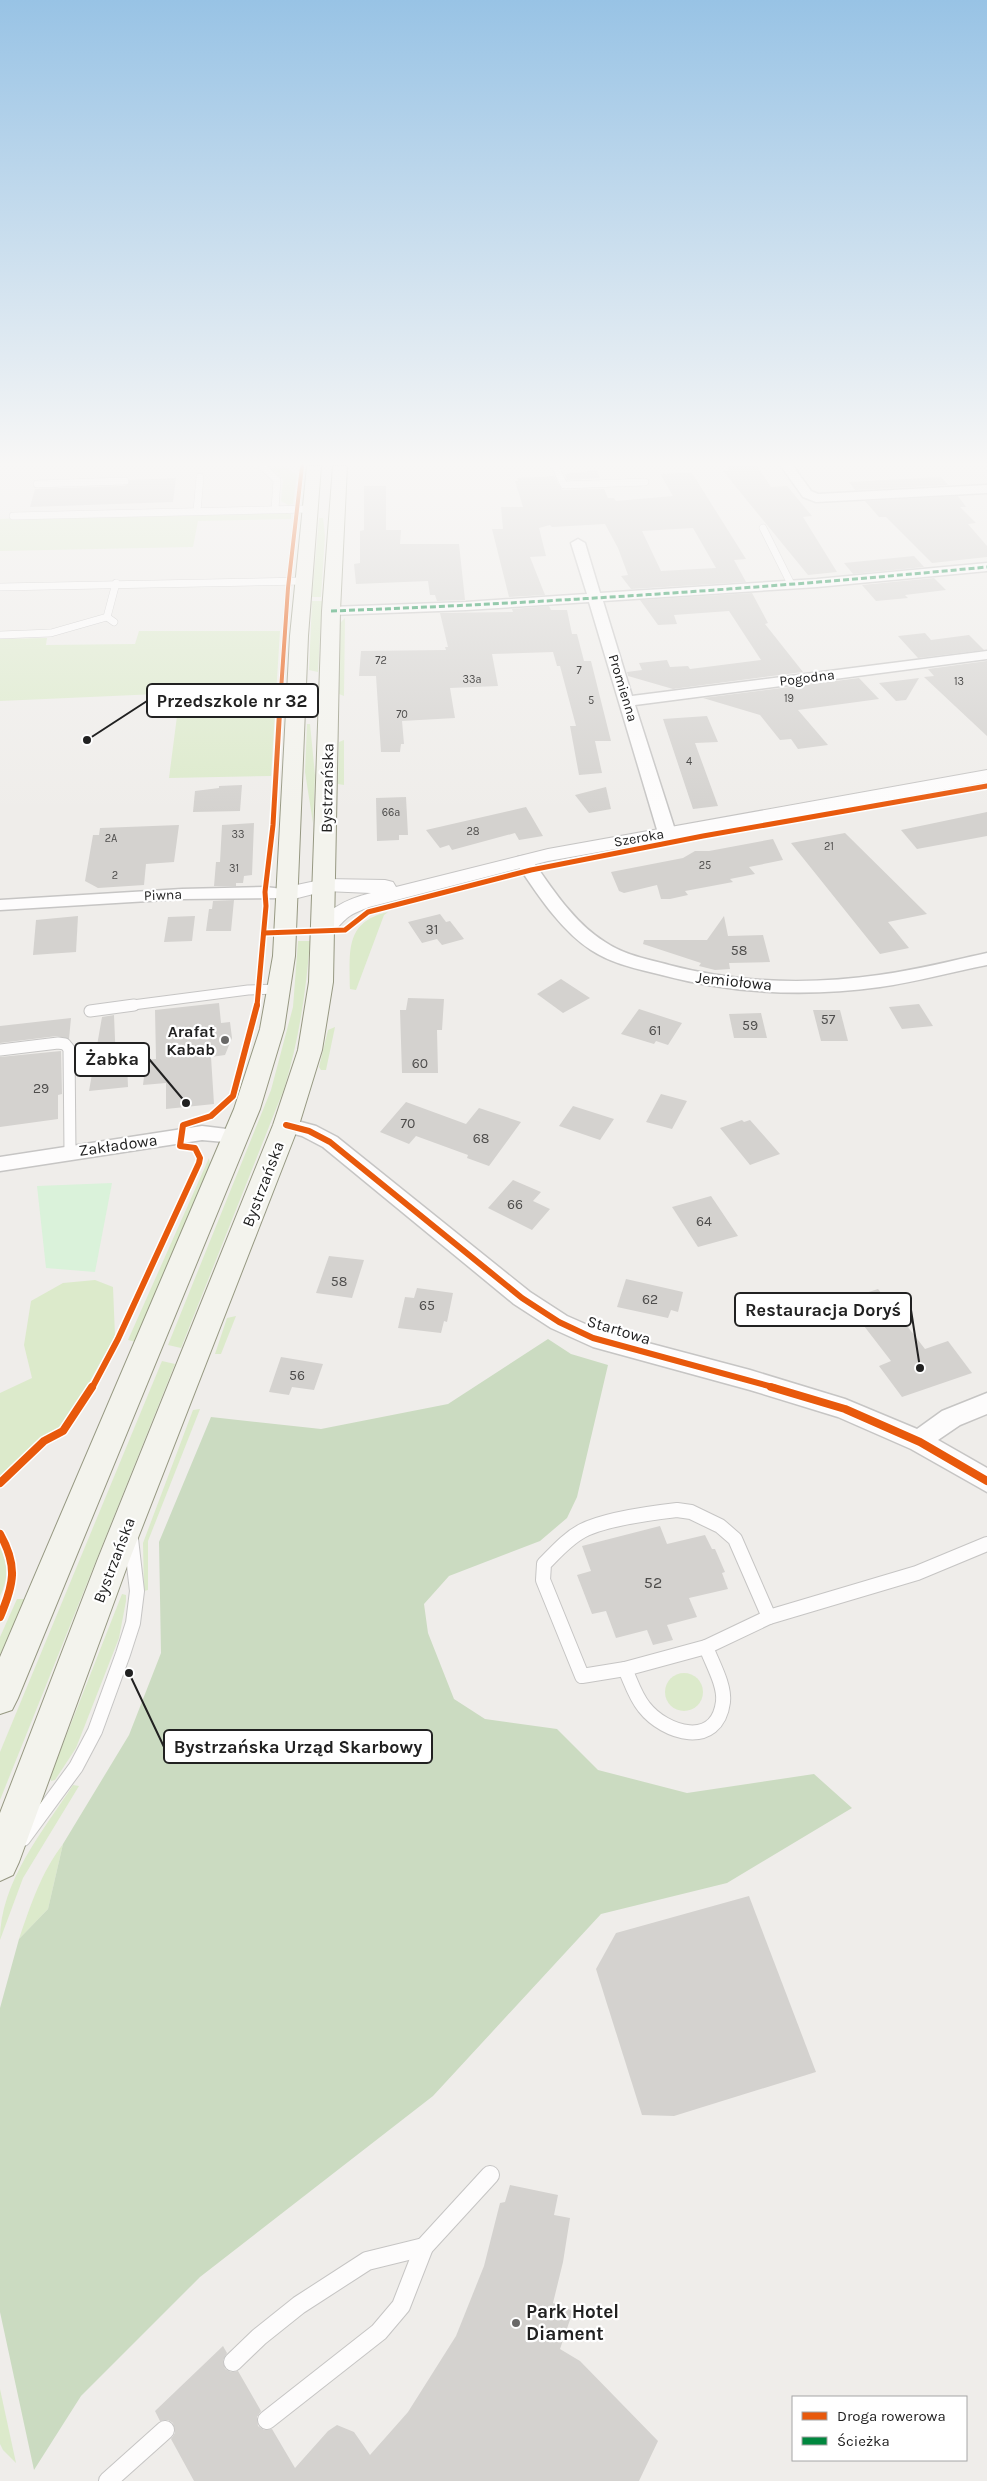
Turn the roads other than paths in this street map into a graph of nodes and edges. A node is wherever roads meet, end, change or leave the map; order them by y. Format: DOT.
graph roads {
  1 [pos="303,581"];
  2 [pos="254,582"];
  3 [pos="333,582"];
  4 [pos="590,582"];
  5 [pos="817,582"];
  6 [pos="116,584"];
  7 [pos="791,584"];
  8 [pos="0,587"];
  9 [pos="595,597"];
  10 [pos="331,611"];
  11 [pos="108,616"];
  12 [pos="114,622"];
  13 [pos="0,635"];
  14 [pos="987,655"];
  15 [pos="297,674"];
  16 [pos="330,676"];
  17 [pos="627,701"];
  18 [pos="987,776"];
  19 [pos="667,833"];
  20 [pos="524,861"];
  21 [pos="412,888"];
  22 [pos="286,894"];
  23 [pos="324,894"];
  24 [pos="361,902"];
  25 [pos="0,905"];
  26 [pos="322,931"];
  27 [pos="987,959"];
  28 [pos="279,989"];
  29 [pos="90,1011"];
  30 [pos="0,1050"];
  31 [pos="286,1125"];
  32 [pos="236,1136"];
  33 [pos="70,1152"];
  34 [pos="0,1164"];
  35 [pos="987,1403"];
  36 [pos="920,1442"];
  37 [pos="987,1481"];
  38 [pos="129,1521"];
  39 [pos="987,1544"];
  40 [pos="769,1617"];
  41 [pos="706,1647"];
  42 [pos="625,1669"];
  43 [pos="0,1698"];
  44 [pos="0,1862"];
  45 [pos="0,1867"];
  46 [pos="490,2175"];
  47 [pos="424,2247"];
  48 [pos="233,2362"];
  49 [pos="267,2420"];
  50 [pos="165,2430"];
  51 [pos="108,2481"];
  1 -- 15 [label="main road"];
  2 -- 6 [label="lane"];
  3 -- 10 [label="main road, Bystrzańska"];
  4 -- 9 [label="street, Promienna"];
  5 -- 7 [label="street"];
  6 -- 8 [label="lane"];
  6 -- 11 [label="lane"];
  7 -- 9 [label="street"];
  9 -- 10 [label="street"];
  9 -- 17 [label="street, Promienna"];
  10 -- 16 [label="main road, Bystrzańska"];
  11 -- 12 [label="lane"];
  11 -- 13 [label="lane"];
  14 -- 17 [label="street, Pogodna"];
  15 -- 16 [label="main road"];
  15 -- 22 [label="main road"];
  16 -- 23 [label="main road, Bystrzańska"];
  17 -- 19 [label="street, Promienna"];
  18 -- 19 [label="street, Szeroka"];
  19 -- 20 [label="street, Szeroka"];
  20 -- 21 [label="street, Szeroka"];
  20 -- 27 [label="street, Jemiołowa"];
  21 -- 23 [label="street, Szeroka"];
  21 -- 24 [label="street, Szeroka"];
  22 -- 23 [label="street, Szeroka"];
  22 -- 25 [label="street, Piwna"];
  22 -- 28 [label="main road"];
  23 -- 24 [label="street, Szeroka"];
  23 -- 26 [label="main road, Bystrzańska"];
  24 -- 26 [label="street, Szeroka"];
  26 -- 31 [label="main road, Bystrzańska"];
  28 -- 29 [label="lane"];
  28 -- 32 [label="main road"];
  30 -- 33 [label="lane"];
  31 -- 36 [label="street, Startowa"];
  31 -- 38 [label="main road, Bystrzańska"];
  32 -- 33 [label="street, Zakładowa"];
  32 -- 43 [label="main road"];
  33 -- 34 [label="street, Zakładowa"];
  35 -- 36 [label="street"];
  36 -- 37 [label="street, Startowa"];
  38 -- 44 [label="main road, Bystrzańska"];
  38 -- 45 [label="lane"];
  39 -- 40 [label="lane"];
  40 -- 41 [label="lane"];
  40 -- 42 [label="lane"];
  41 -- 42 [label="lane"];
  41 -- 42 [label="lane"];
  46 -- 47 [label="lane"];
  47 -- 48 [label="lane"];
  47 -- 49 [label="lane"];
  50 -- 51 [label="lane"];
}
